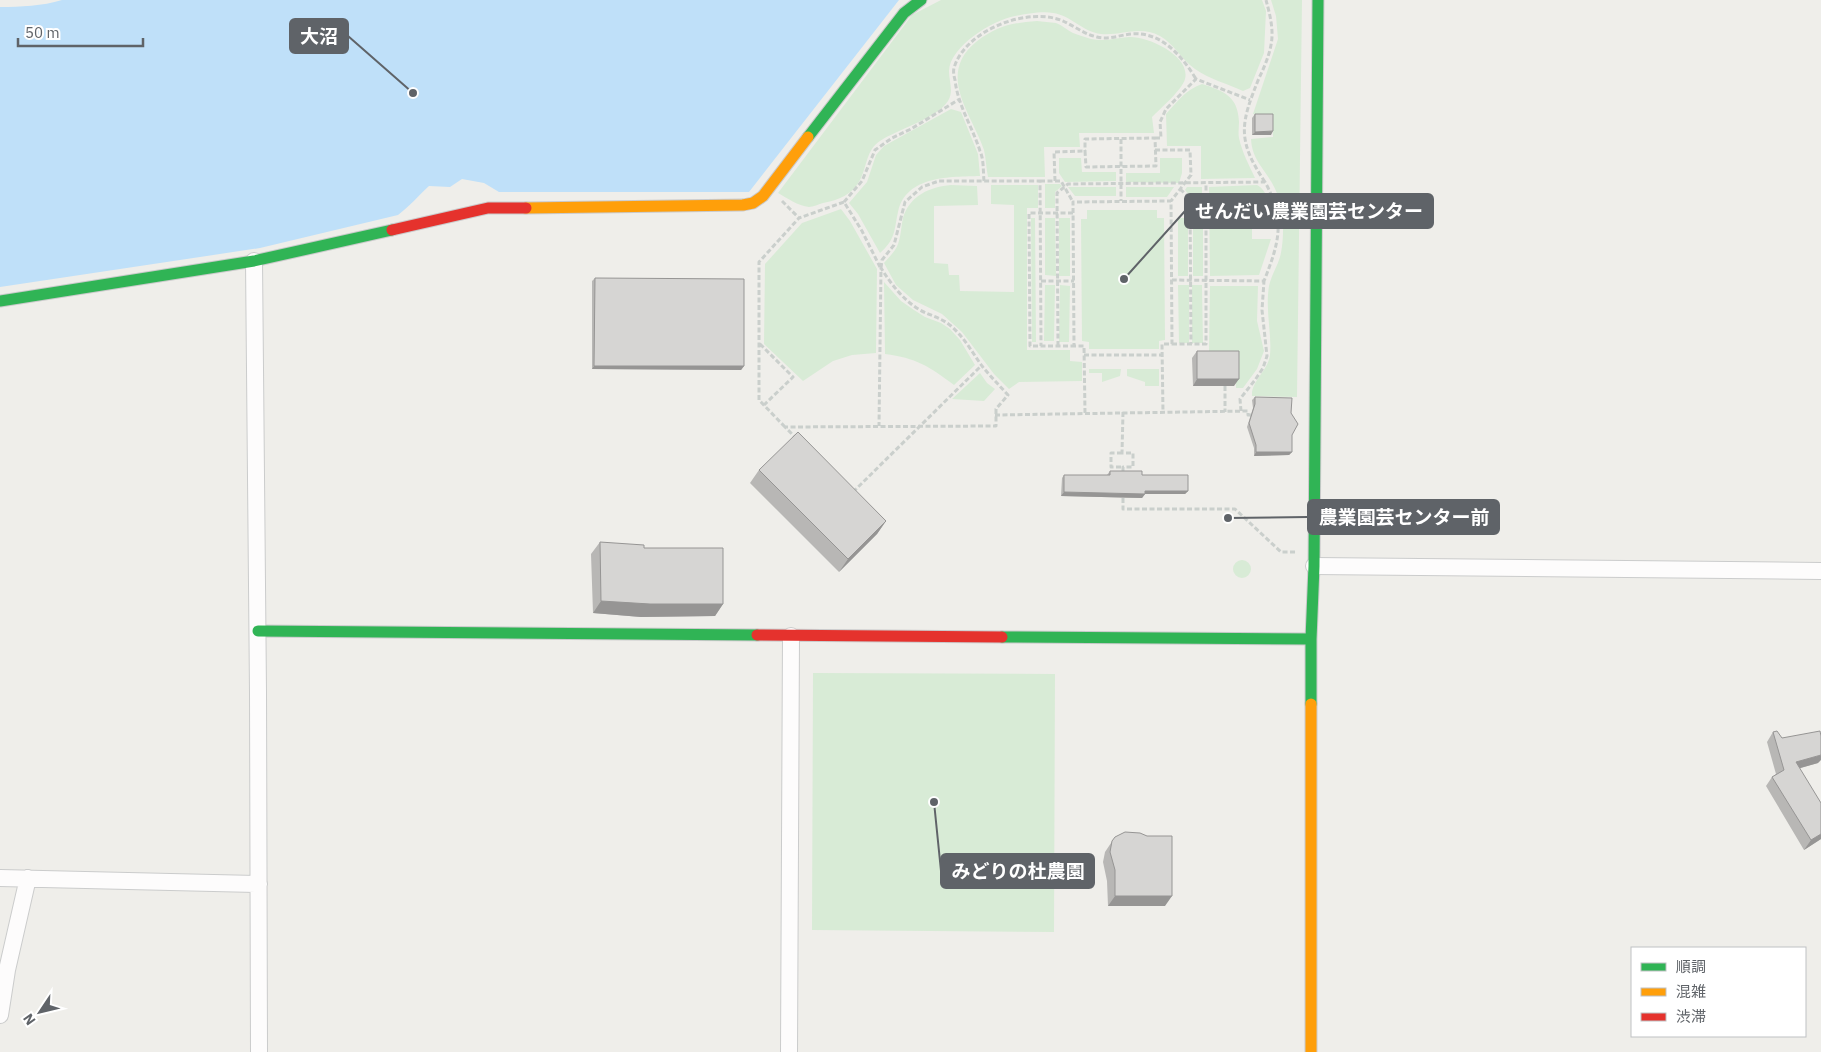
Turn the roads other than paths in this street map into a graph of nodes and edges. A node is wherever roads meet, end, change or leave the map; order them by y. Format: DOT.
graph roads {
  1 [pos="921,0"];
  2 [pos="1318,0"];
  3 [pos="254,261"];
  4 [pos="0,301"];
  5 [pos="1314,559"];
  6 [pos="1821,571"];
  7 [pos="258,630"];
  8 [pos="791,636"];
  9 [pos="1311,639"];
  10 [pos="0,878"];
  11 [pos="28,878"];
  12 [pos="258,884"];
  13 [pos="4,970"];
  14 [pos="0,1015"];
  15 [pos="258,1052"];
  16 [pos="789,1052"];
  17 [pos="1311,1052"];
  1 -- 3 [label="street"];
  2 -- 5 [label="street"];
  3 -- 4 [label="street"];
  3 -- 7 [label="street"];
  5 -- 6 [label="street"];
  5 -- 9 [label="street"];
  7 -- 8 [label="street"];
  7 -- 12 [label="street"];
  8 -- 9 [label="street"];
  8 -- 16 [label="street"];
  9 -- 17 [label="street"];
  10 -- 11 [label="street"];
  11 -- 12 [label="street"];
  11 -- 13 [label="street"];
  12 -- 15 [label="street"];
  13 -- 14 [label="street"];
}
